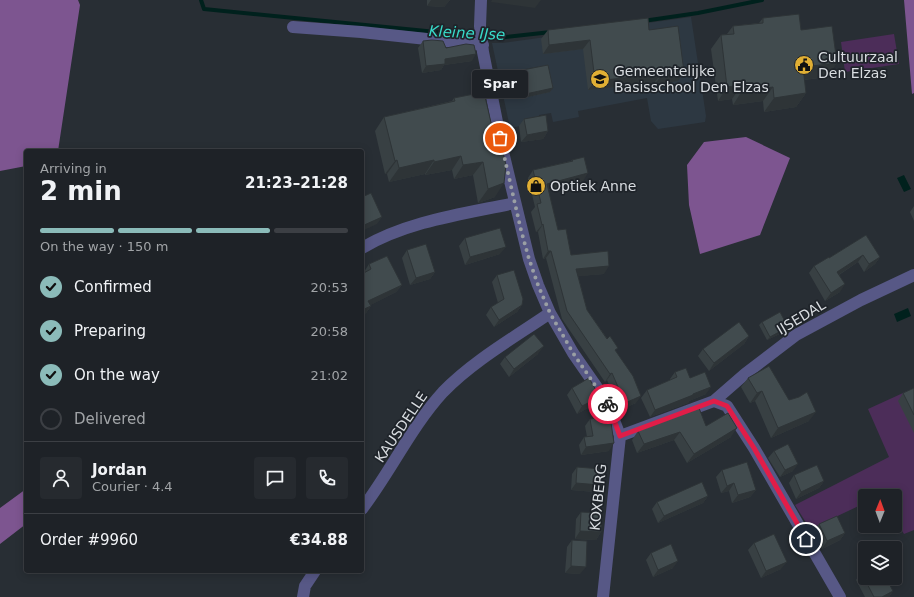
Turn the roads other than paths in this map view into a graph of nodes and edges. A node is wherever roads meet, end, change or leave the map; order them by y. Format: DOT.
graph roads {
  1 [pos="480,0"];
  2 [pos="293,27"];
  3 [pos="482,40"];
  4 [pos="515,203"];
  5 [pos="364,247"];
  6 [pos="914,276"];
  7 [pos="550,313"];
  8 [pos="714,401"];
  9 [pos="620,436"];
  10 [pos="364,506"];
  11 [pos="314,573"];
  12 [pos="303,597"];
  13 [pos="603,597"];
  14 [pos="840,597"];
  1 -- 3 [label="street, KOXBERG"];
  2 -- 3 [label="street"];
  3 -- 4 [label="street, KOXBERG"];
  4 -- 5 [label="street"];
  4 -- 7 [label="street, KOXBERG"];
  6 -- 8 [label="street, IJSEDAL"];
  7 -- 9 [label="street, KOXBERG"];
  7 -- 10 [label="street, KAUSDELLE"];
  8 -- 9 [label="street"];
  8 -- 14 [label="street"];
  9 -- 13 [label="street, KOXBERG"];
  11 -- 12 [label="street"];
}
